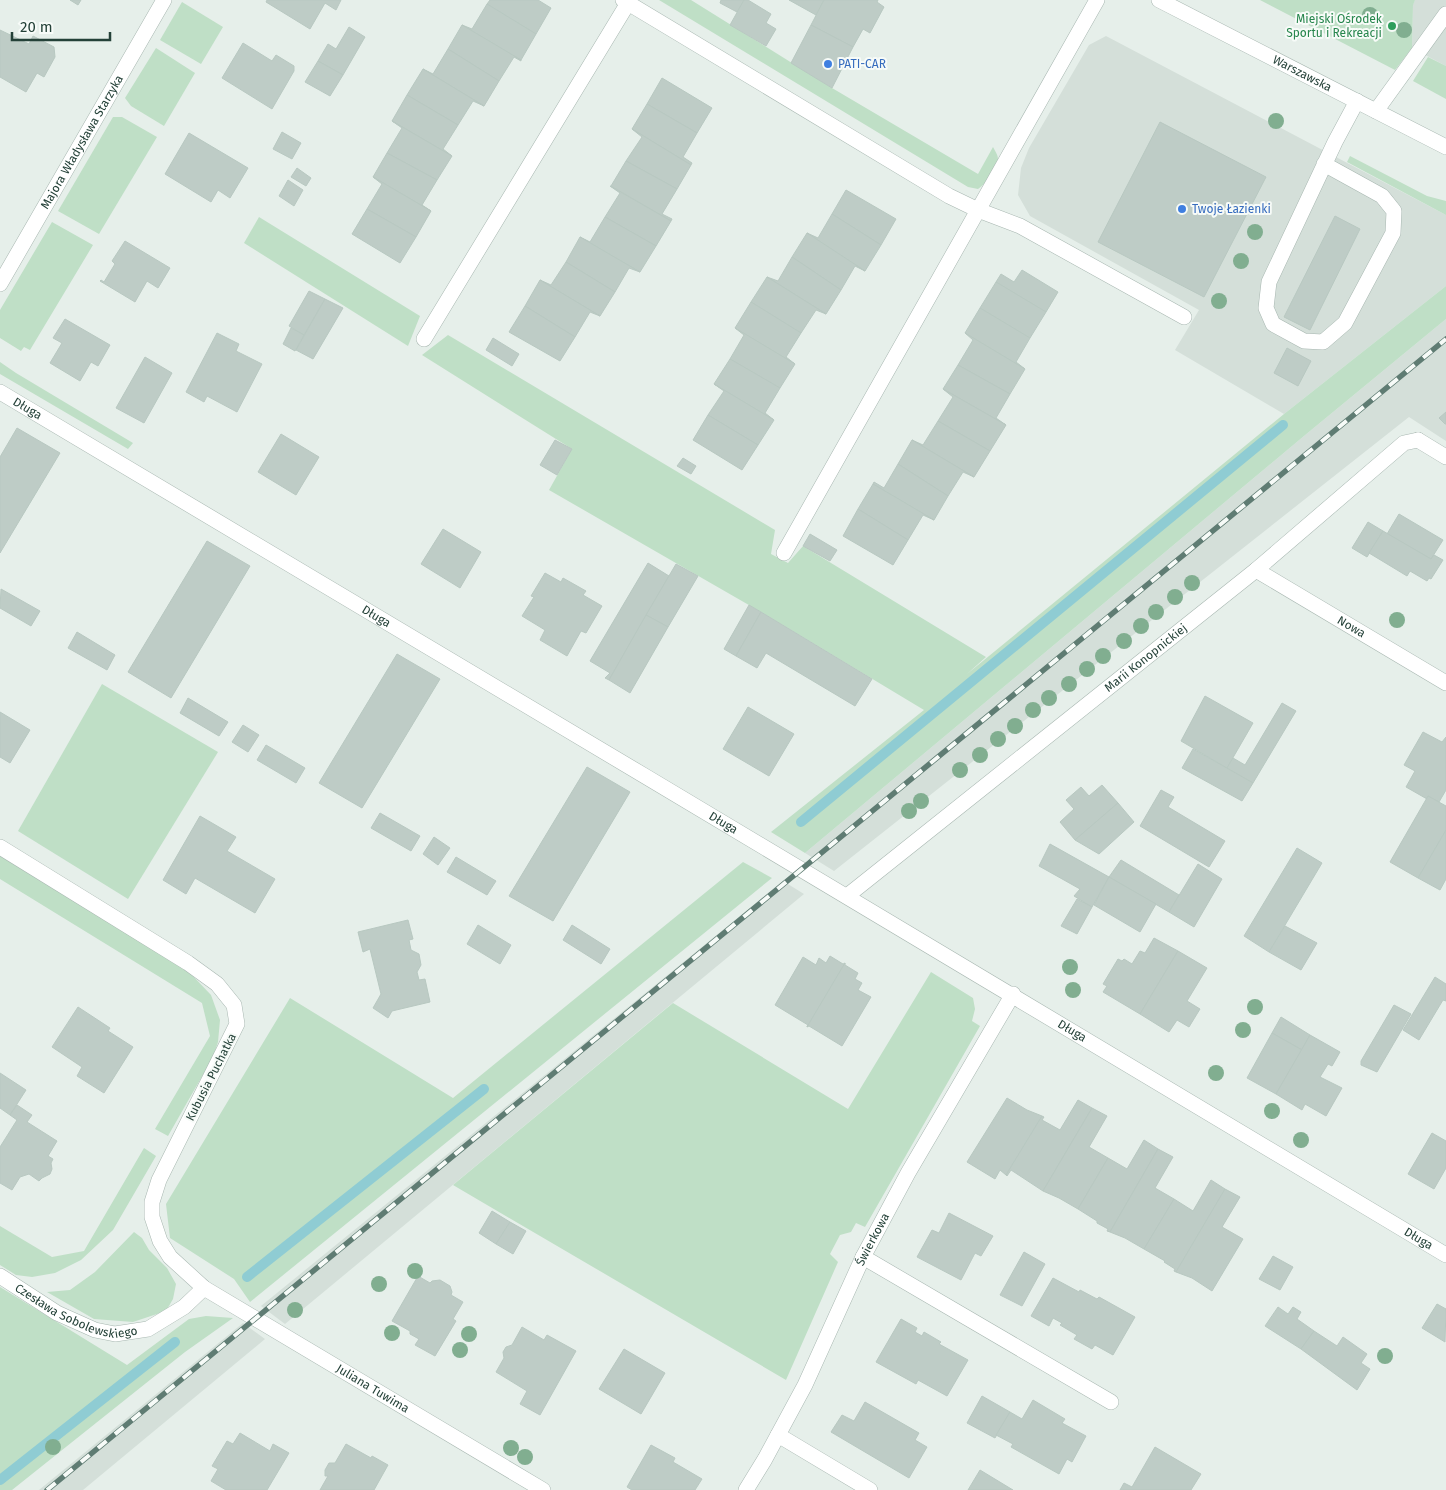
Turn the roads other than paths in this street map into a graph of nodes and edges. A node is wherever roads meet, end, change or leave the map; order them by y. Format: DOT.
graph roads {
  1 [pos="164,0"];
  2 [pos="1097,0"];
  3 [pos="1159,0"];
  4 [pos="626,1"];
  5 [pos="1446,14"];
  6 [pos="1357,101"];
  7 [pos="1376,111"];
  8 [pos="1446,147"];
  9 [pos="1324,164"];
  10 [pos="978,210"];
  11 [pos="0,284"];
  12 [pos="1184,317"];
  13 [pos="424,339"];
  14 [pos="0,392"];
  15 [pos="1446,457"];
  16 [pos="784,553"];
  17 [pos="1256,570"];
  18 [pos="1446,683"];
  19 [pos="0,847"];
  20 [pos="847,896"];
  21 [pos="1013,994"];
  22 [pos="1446,1255"];
  23 [pos="863,1256"];
  24 [pos="0,1276"];
  25 [pos="204,1288"];
  26 [pos="1111,1402"];
  27 [pos="778,1435"];
  28 [pos="543,1490"];
  29 [pos="746,1490"];
  30 [pos="870,1490"];
  1 -- 11 [label="street, Majora Władysława Starzyka"];
  2 -- 10 [label="street"];
  3 -- 6 [label="street, Warszawska"];
  4 -- 10 [label="street"];
  4 -- 13 [label="street"];
  5 -- 7 [label="street"];
  6 -- 7 [label="street, Warszawska"];
  6 -- 9 [label="street"];
  7 -- 8 [label="street, Warszawska"];
  9 -- 9 [label="street"];
  10 -- 12 [label="street"];
  10 -- 16 [label="street"];
  14 -- 20 [label="street, Długa"];
  15 -- 17 [label="street, Marii Konopnickiej"];
  17 -- 18 [label="street, Nowa"];
  17 -- 20 [label="street, Marii Konopnickiej"];
  19 -- 25 [label="street, Kubusia Puchatka"];
  20 -- 21 [label="street, Długa"];
  21 -- 22 [label="street, Długa"];
  21 -- 23 [label="street, Świerkowa"];
  23 -- 26 [label="street"];
  23 -- 27 [label="street, Świerkowa"];
  24 -- 25 [label="street, Czesława Sobolewskiego"];
  25 -- 28 [label="street, Juliana Tuwima"];
  27 -- 29 [label="street, Świerkowa"];
  27 -- 30 [label="street"];
}
